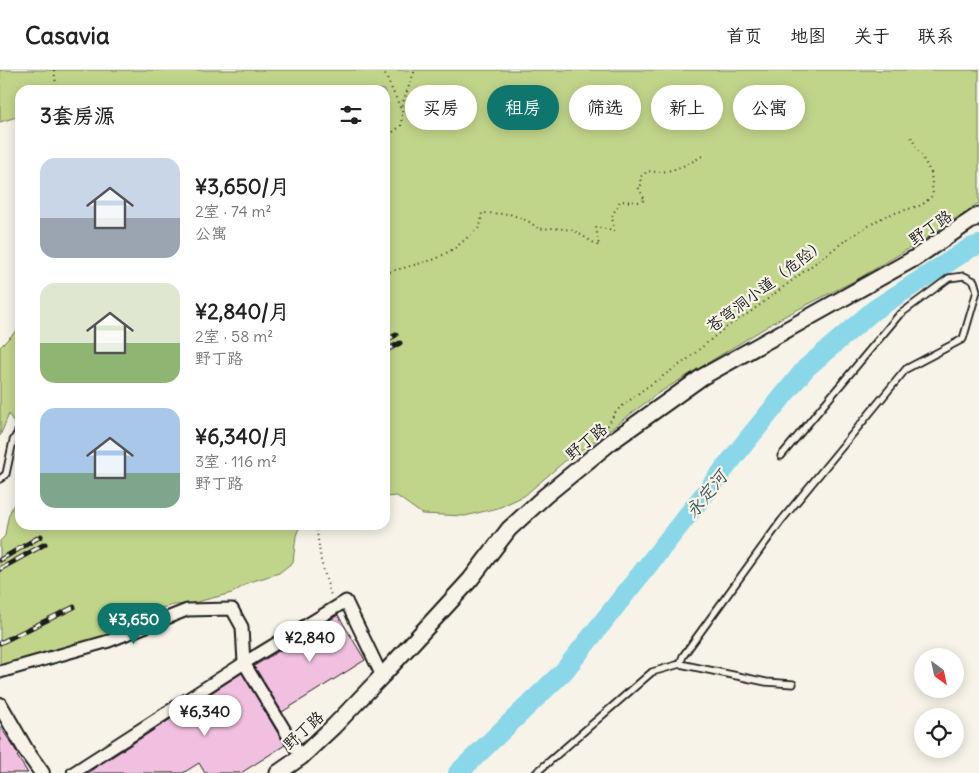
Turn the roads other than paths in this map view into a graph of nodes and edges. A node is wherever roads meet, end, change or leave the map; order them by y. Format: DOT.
graph roads {
  1 [pos="979,215"];
  2 [pos="15,437"];
  3 [pos="781,456"];
  4 [pos="0,479"];
  5 [pos="244,663"];
  6 [pos="680,664"];
  7 [pos="0,672"];
  8 [pos="382,676"];
  9 [pos="793,684"];
  10 [pos="0,704"];
  11 [pos="301,757"];
  12 [pos="42,773"];
  13 [pos="72,773"];
  14 [pos="278,773"];
  15 [pos="536,773"];
  1 -- 8 [label="main road, 野丁路"];
  2 -- 4 [label="lane"];
  3 -- 6 [label="lane"];
  5 -- 7 [label="street"];
  5 -- 8 [label="street"];
  5 -- 11 [label="street"];
  5 -- 13 [label="street"];
  6 -- 9 [label="lane"];
  6 -- 15 [label="lane"];
  8 -- 11 [label="main road, 野丁路"];
  10 -- 12 [label="street"];
  11 -- 14 [label="main road, 野丁路"];
}
